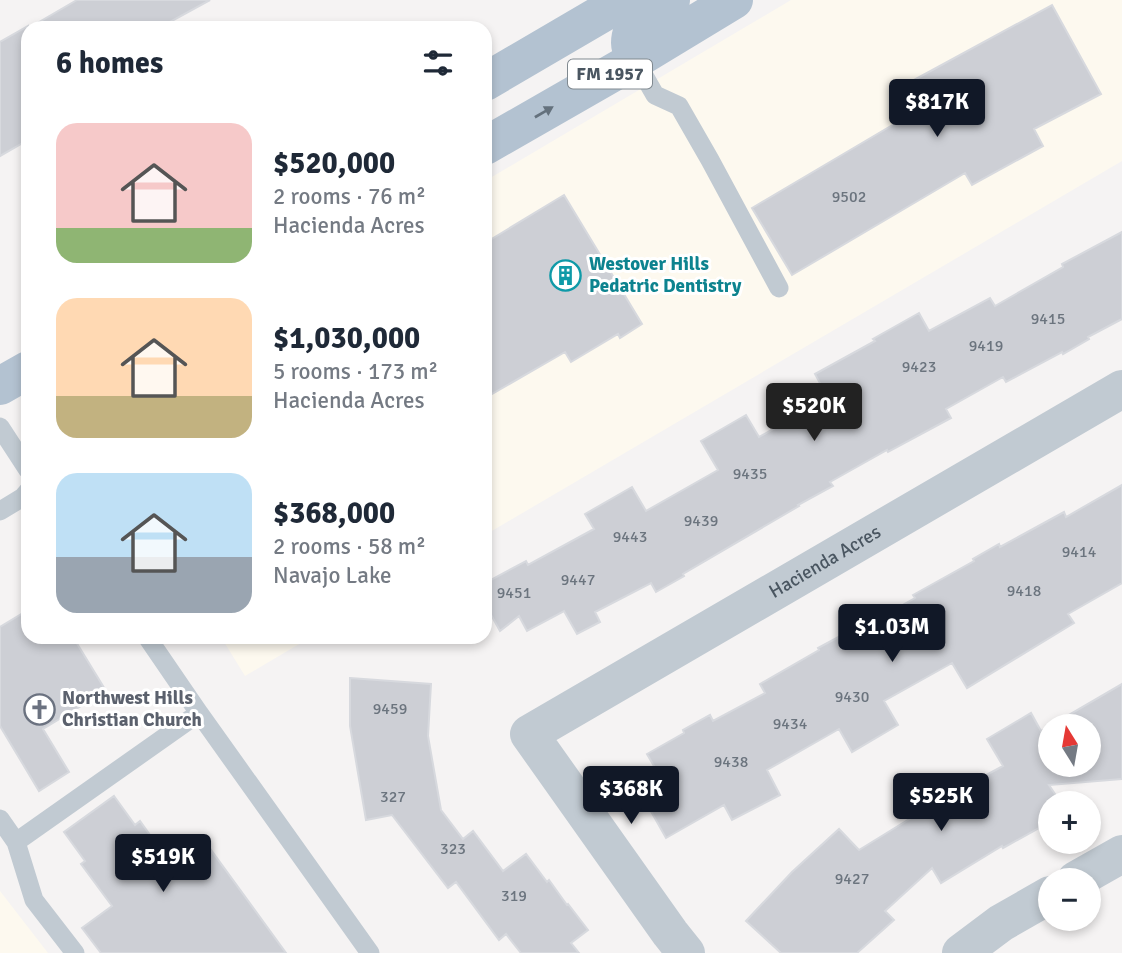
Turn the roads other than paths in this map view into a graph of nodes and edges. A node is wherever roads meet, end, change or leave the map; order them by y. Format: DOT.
graph roads {
  1 [pos="625,0"];
  2 [pos="671,0"];
  3 [pos="734,0"];
  4 [pos="561,39"];
  5 [pos="635,60"];
  6 [pos="492,78"];
  7 [pos="492,102"];
  8 [pos="492,142"];
  9 [pos="779,288"];
  10 [pos="21,374"];
  11 [pos="0,386"];
  12 [pos="1122,389"];
  13 [pos="0,427"];
  14 [pos="21,459"];
  15 [pos="21,498"];
  16 [pos="0,511"];
  17 [pos="152,644"];
  18 [pos="200,713"];
  19 [pos="0,819"];
  20 [pos="16,842"];
  21 [pos="1122,854"];
  22 [pos="1097,868"];
  23 [pos="1038,902"];
  24 [pos="75,953"];
  25 [pos="370,953"];
  26 [pos="686,953"];
  27 [pos="961,953"];
  1 -- 4 [label="main road, FM 1957"];
  2 -- 5 [label="main road"];
  3 -- 5 [label="main road, FM 1957"];
  4 -- 6 [label="main road, FM 1957"];
  4 -- 7 [label="main road"];
  8 -- 5 [label="main road, FM 1957, one-way"];
  5 -- 9 [label="lane"];
  10 -- 11 [label="main road"];
  12 -- 26 [label="street, Hacienda Acres"];
  13 -- 14 [label="lane"];
  15 -- 16 [label="lane"];
  17 -- 18 [label="lane"];
  18 -- 20 [label="lane"];
  18 -- 25 [label="lane"];
  19 -- 20 [label="lane"];
  20 -- 24 [label="lane"];
  21 -- 22 [label="street"];
  23 -- 27 [label="street"];
}
